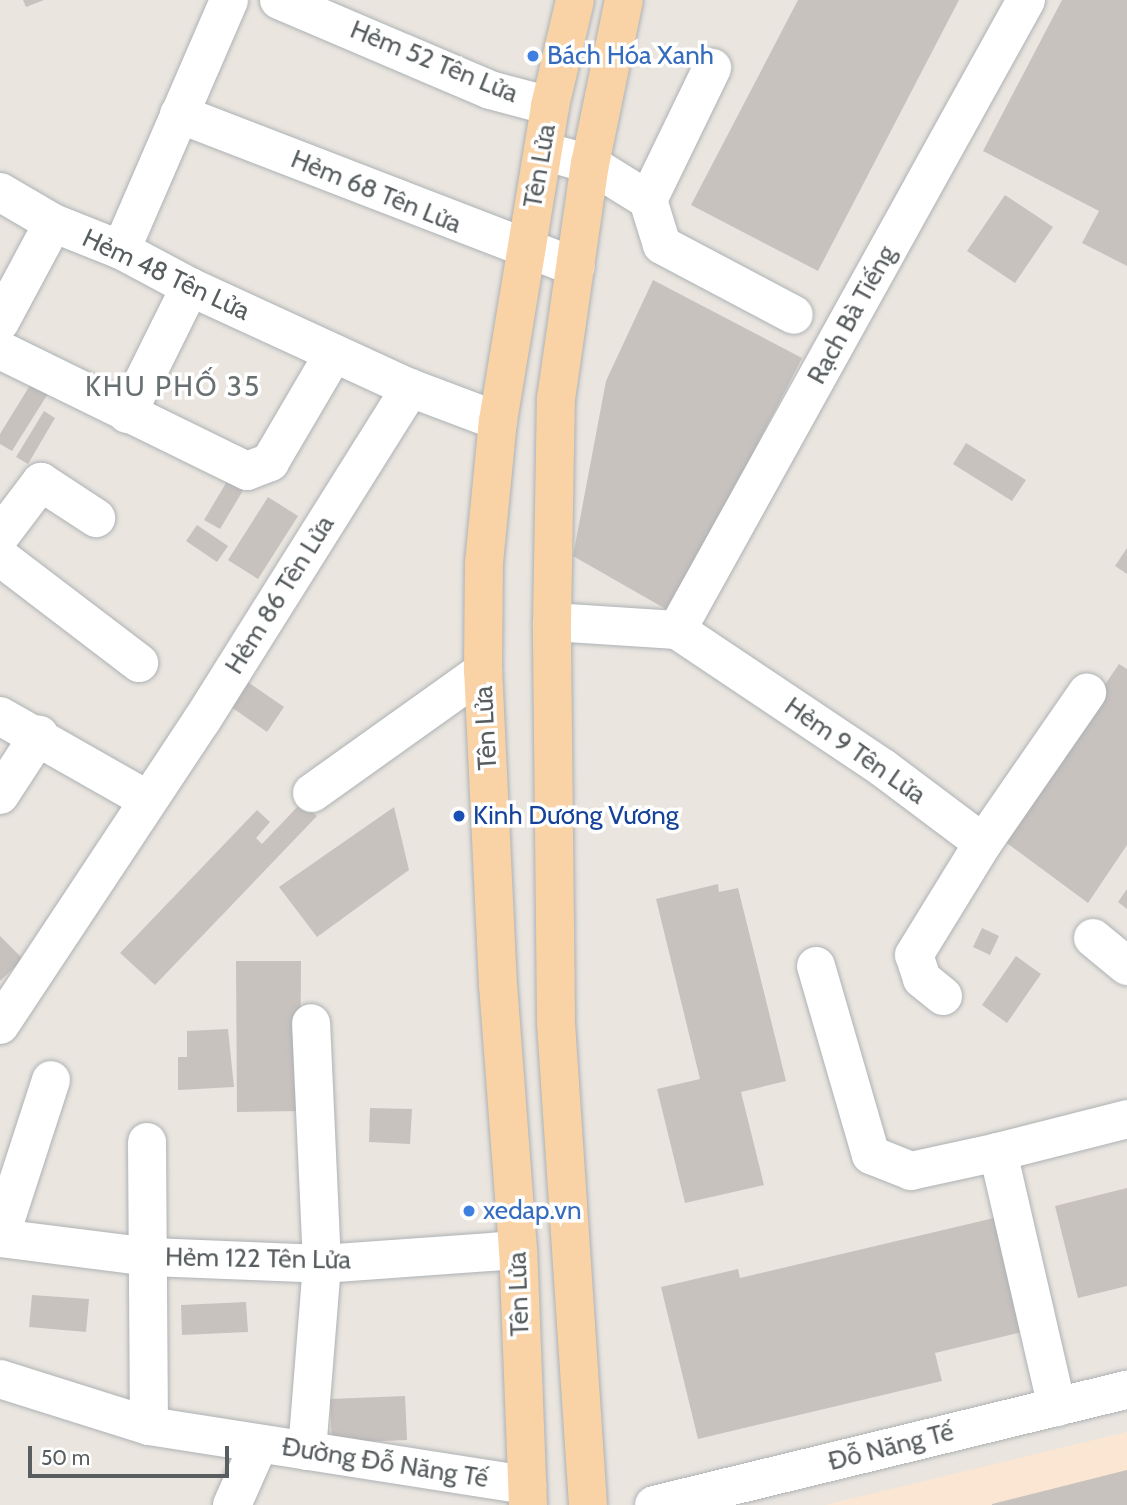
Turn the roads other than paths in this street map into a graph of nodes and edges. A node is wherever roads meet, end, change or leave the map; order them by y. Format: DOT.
graph roads {
  1 [pos="229,0"];
  2 [pos="278,0"];
  3 [pos="575,0"];
  4 [pos="624,0"];
  5 [pos="1026,0"];
  6 [pos="334,10"];
  7 [pos="712,68"];
  8 [pos="550,106"];
  9 [pos="178,114"];
  10 [pos="543,151"];
  11 [pos="590,164"];
  12 [pos="0,192"];
  13 [pos="648,200"];
  14 [pos="53,223"];
  15 [pos="121,250"];
  16 [pos="526,251"];
  17 [pos="575,267"];
  18 [pos="190,287"];
  19 [pos="794,315"];
  20 [pos="0,322"];
  21 [pos="0,350"];
  22 [pos="334,353"];
  23 [pos="410,388"];
  24 [pos="127,414"];
  25 [pos="498,421"];
  26 [pos="96,518"];
  27 [pos="0,536"];
  28 [pos="0,556"];
  29 [pos="552,622"];
  30 [pos="677,630"];
  31 [pos="139,663"];
  32 [pos="483,671"];
  33 [pos="1087,693"];
  34 [pos="0,716"];
  35 [pos="39,735"];
  36 [pos="313,793"];
  37 [pos="0,795"];
  38 [pos="146,799"];
  39 [pos="983,843"];
  40 [pos="1093,938"];
  41 [pos="816,966"];
  42 [pos="1127,967"];
  43 [pos="943,996"];
  44 [pos="311,1023"];
  45 [pos="0,1025"];
  46 [pos="51,1080"];
  47 [pos="1127,1119"];
  48 [pos="147,1142"];
  49 [pos="998,1152"];
  50 [pos="0,1238"];
  51 [pos="518,1250"];
  52 [pos="151,1257"];
  53 [pos="322,1264"];
  54 [pos="0,1379"];
  55 [pos="1127,1390"];
  56 [pos="1057,1407"];
  57 [pos="149,1426"];
  58 [pos="258,1444"];
  59 [pos="307,1451"];
  60 [pos="528,1495"];
  61 [pos="232,1505"];
  62 [pos="257,1505"];
  63 [pos="588,1505"];
  64 [pos="654,1505"];
  1 -- 9 [label="street"];
  2 -- 6 [label="street, Hẻm 52 Tên Lửa"];
  3 -- 8 [label="main road, Tên Lửa"];
  4 -- 11 [label="main road, Tên Lửa"];
  5 -- 30 [label="street, Rạch Bà Tiếng"];
  6 -- 8 [label="street, Hẻm 52 Tên Lửa"];
  7 -- 13 [label="street"];
  8 -- 10 [label="main road, Tên Lửa"];
  9 -- 15 [label="street"];
  9 -- 16 [label="street, Hẻm 68 Tên Lửa"];
  10 -- 11 [label="street"];
  10 -- 16 [label="main road, Tên Lửa"];
  11 -- 13 [label="street"];
  11 -- 17 [label="main road, Tên Lửa"];
  12 -- 14 [label="street, Hẻm 48 Tên Lửa"];
  13 -- 19 [label="street"];
  14 -- 15 [label="street, Hẻm 48 Tên Lửa"];
  14 -- 20 [label="street"];
  15 -- 18 [label="street, Hẻm 48 Tên Lửa"];
  16 -- 17 [label="street, Hẻm 68 Tên Lửa"];
  16 -- 25 [label="main road, Tên Lửa"];
  17 -- 29 [label="main road, Tên Lửa"];
  18 -- 22 [label="street, Hẻm 48 Tên Lửa"];
  18 -- 24 [label="street"];
  21 -- 24 [label="street"];
  22 -- 23 [label="street"];
  22 -- 24 [label="street"];
  23 -- 25 [label="street"];
  23 -- 38 [label="street, Hẻm 86 Tên Lửa"];
  25 -- 32 [label="main road, Tên Lửa"];
  26 -- 27 [label="street"];
  28 -- 31 [label="street"];
  29 -- 30 [label="street"];
  29 -- 63 [label="main road, Tên Lửa"];
  30 -- 39 [label="street, Hẻm 9 Tên Lửa"];
  32 -- 36 [label="street"];
  32 -- 51 [label="main road, Tên Lửa"];
  33 -- 39 [label="street"];
  34 -- 35 [label="street"];
  35 -- 37 [label="street"];
  35 -- 38 [label="street"];
  38 -- 45 [label="street, Hẻm 86 Tên Lửa"];
  39 -- 43 [label="street"];
  40 -- 42 [label="street"];
  41 -- 49 [label="street"];
  44 -- 53 [label="street"];
  46 -- 50 [label="street"];
  47 -- 49 [label="street"];
  48 -- 52 [label="street"];
  49 -- 56 [label="street"];
  50 -- 52 [label="street, Hẻm 122 Tên Lửa"];
  51 -- 53 [label="street, Hẻm 122 Tên Lửa"];
  51 -- 60 [label="main road, Tên Lửa"];
  52 -- 53 [label="street, Hẻm 122 Tên Lửa"];
  52 -- 57 [label="street"];
  53 -- 59 [label="street"];
  54 -- 57 [label="street, Đường Đỗ Năng Tế"];
  55 -- 56 [label="street, Đỗ Năng Tế"];
  56 -- 64 [label="street, Đỗ Năng Tế"];
  57 -- 58 [label="street, Đường Đỗ Năng Tế"];
  58 -- 59 [label="street, Đường Đỗ Năng Tế"];
  58 -- 61 [label="street"];
  58 -- 62 [label="street"];
  59 -- 60 [label="street, Đường Đỗ Năng Tế"];
}
